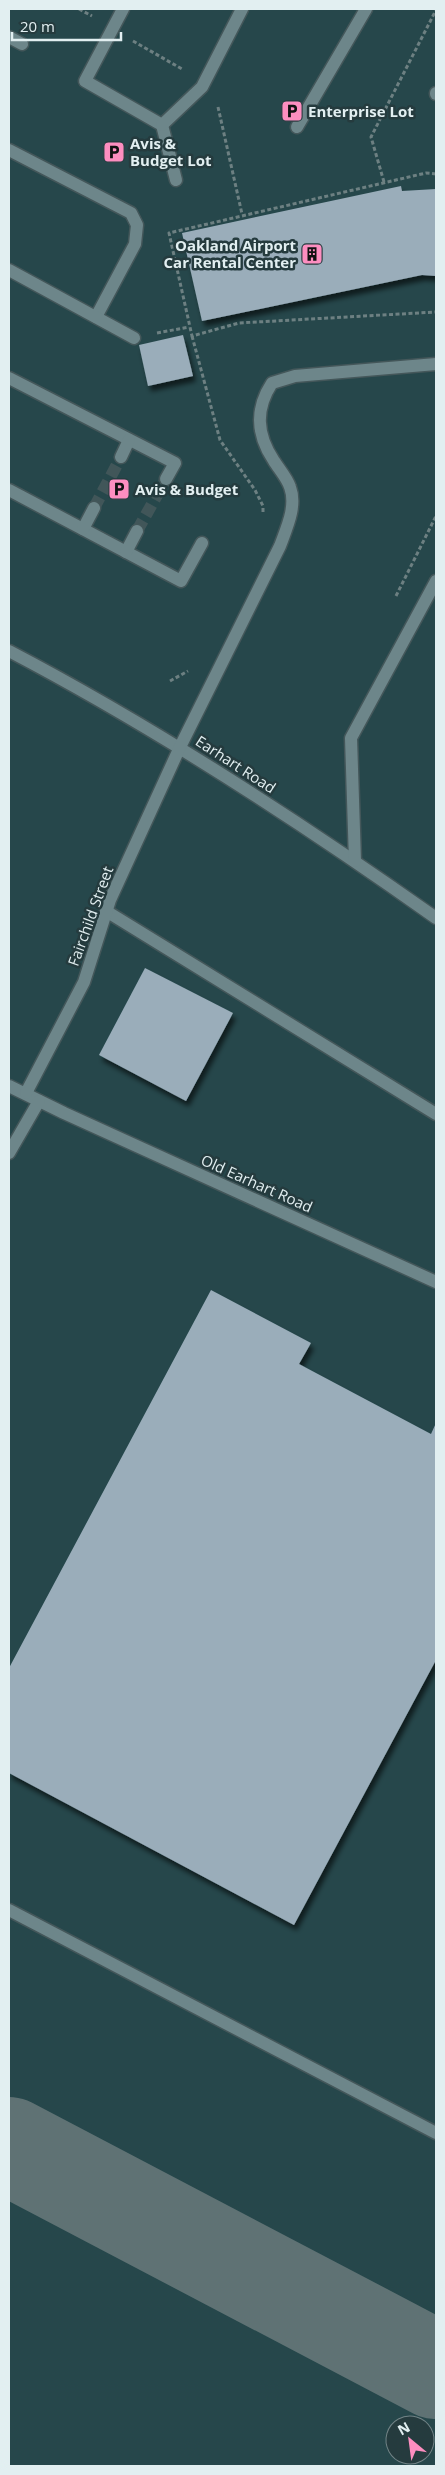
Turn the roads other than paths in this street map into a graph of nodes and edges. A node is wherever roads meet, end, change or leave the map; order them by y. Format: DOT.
graph roads {
  1 [pos="124,9"];
  2 [pos="242,9"];
  3 [pos="366,9"];
  4 [pos="9,37"];
  5 [pos="22,44"];
  6 [pos="162,125"];
  7 [pos="297,127"];
  8 [pos="9,150"];
  9 [pos="176,180"];
  10 [pos="9,270"];
  11 [pos="96,317"];
  12 [pos="134,338"];
  13 [pos="436,364"];
  14 [pos="9,378"];
  15 [pos="129,440"];
  16 [pos="121,457"];
  17 [pos="166,479"];
  18 [pos="9,490"];
  19 [pos="94,508"];
  20 [pos="83,529"];
  21 [pos="137,531"];
  22 [pos="202,543"];
  23 [pos="126,552"];
  24 [pos="436,581"];
  25 [pos="9,651"];
  26 [pos="180,747"];
  27 [pos="355,861"];
  28 [pos="106,912"];
  29 [pos="436,918"];
  30 [pos="9,1086"];
  31 [pos="26,1094"];
  32 [pos="39,1101"];
  33 [pos="436,1114"];
  34 [pos="9,1153"];
  35 [pos="436,1282"];
  36 [pos="9,1910"];
  37 [pos="436,2133"];
  1 -- 6 [label="street"];
  2 -- 6 [label="street"];
  3 -- 7 [label="street"];
  4 -- 5 [label="street"];
  6 -- 9 [label="street"];
  8 -- 11 [label="street"];
  10 -- 11 [label="street"];
  11 -- 12 [label="street"];
  13 -- 26 [label="street, Fairchild Street"];
  14 -- 15 [label="street"];
  15 -- 16 [label="street"];
  15 -- 17 [label="street"];
  18 -- 20 [label="street"];
  19 -- 20 [label="street"];
  20 -- 23 [label="street"];
  21 -- 23 [label="street"];
  22 -- 23 [label="street"];
  24 -- 27 [label="street"];
  25 -- 26 [label="street, Earhart Road"];
  26 -- 27 [label="street, Earhart Road"];
  26 -- 28 [label="street, Fairchild Street"];
  27 -- 29 [label="street, Earhart Road"];
  28 -- 31 [label="street, Fairchild Street"];
  28 -- 33 [label="street"];
  30 -- 31 [label="street"];
  31 -- 32 [label="street, Old Earhart Road"];
  32 -- 34 [label="street"];
  32 -- 35 [label="street, Old Earhart Road"];
  36 -- 37 [label="street"];
}
